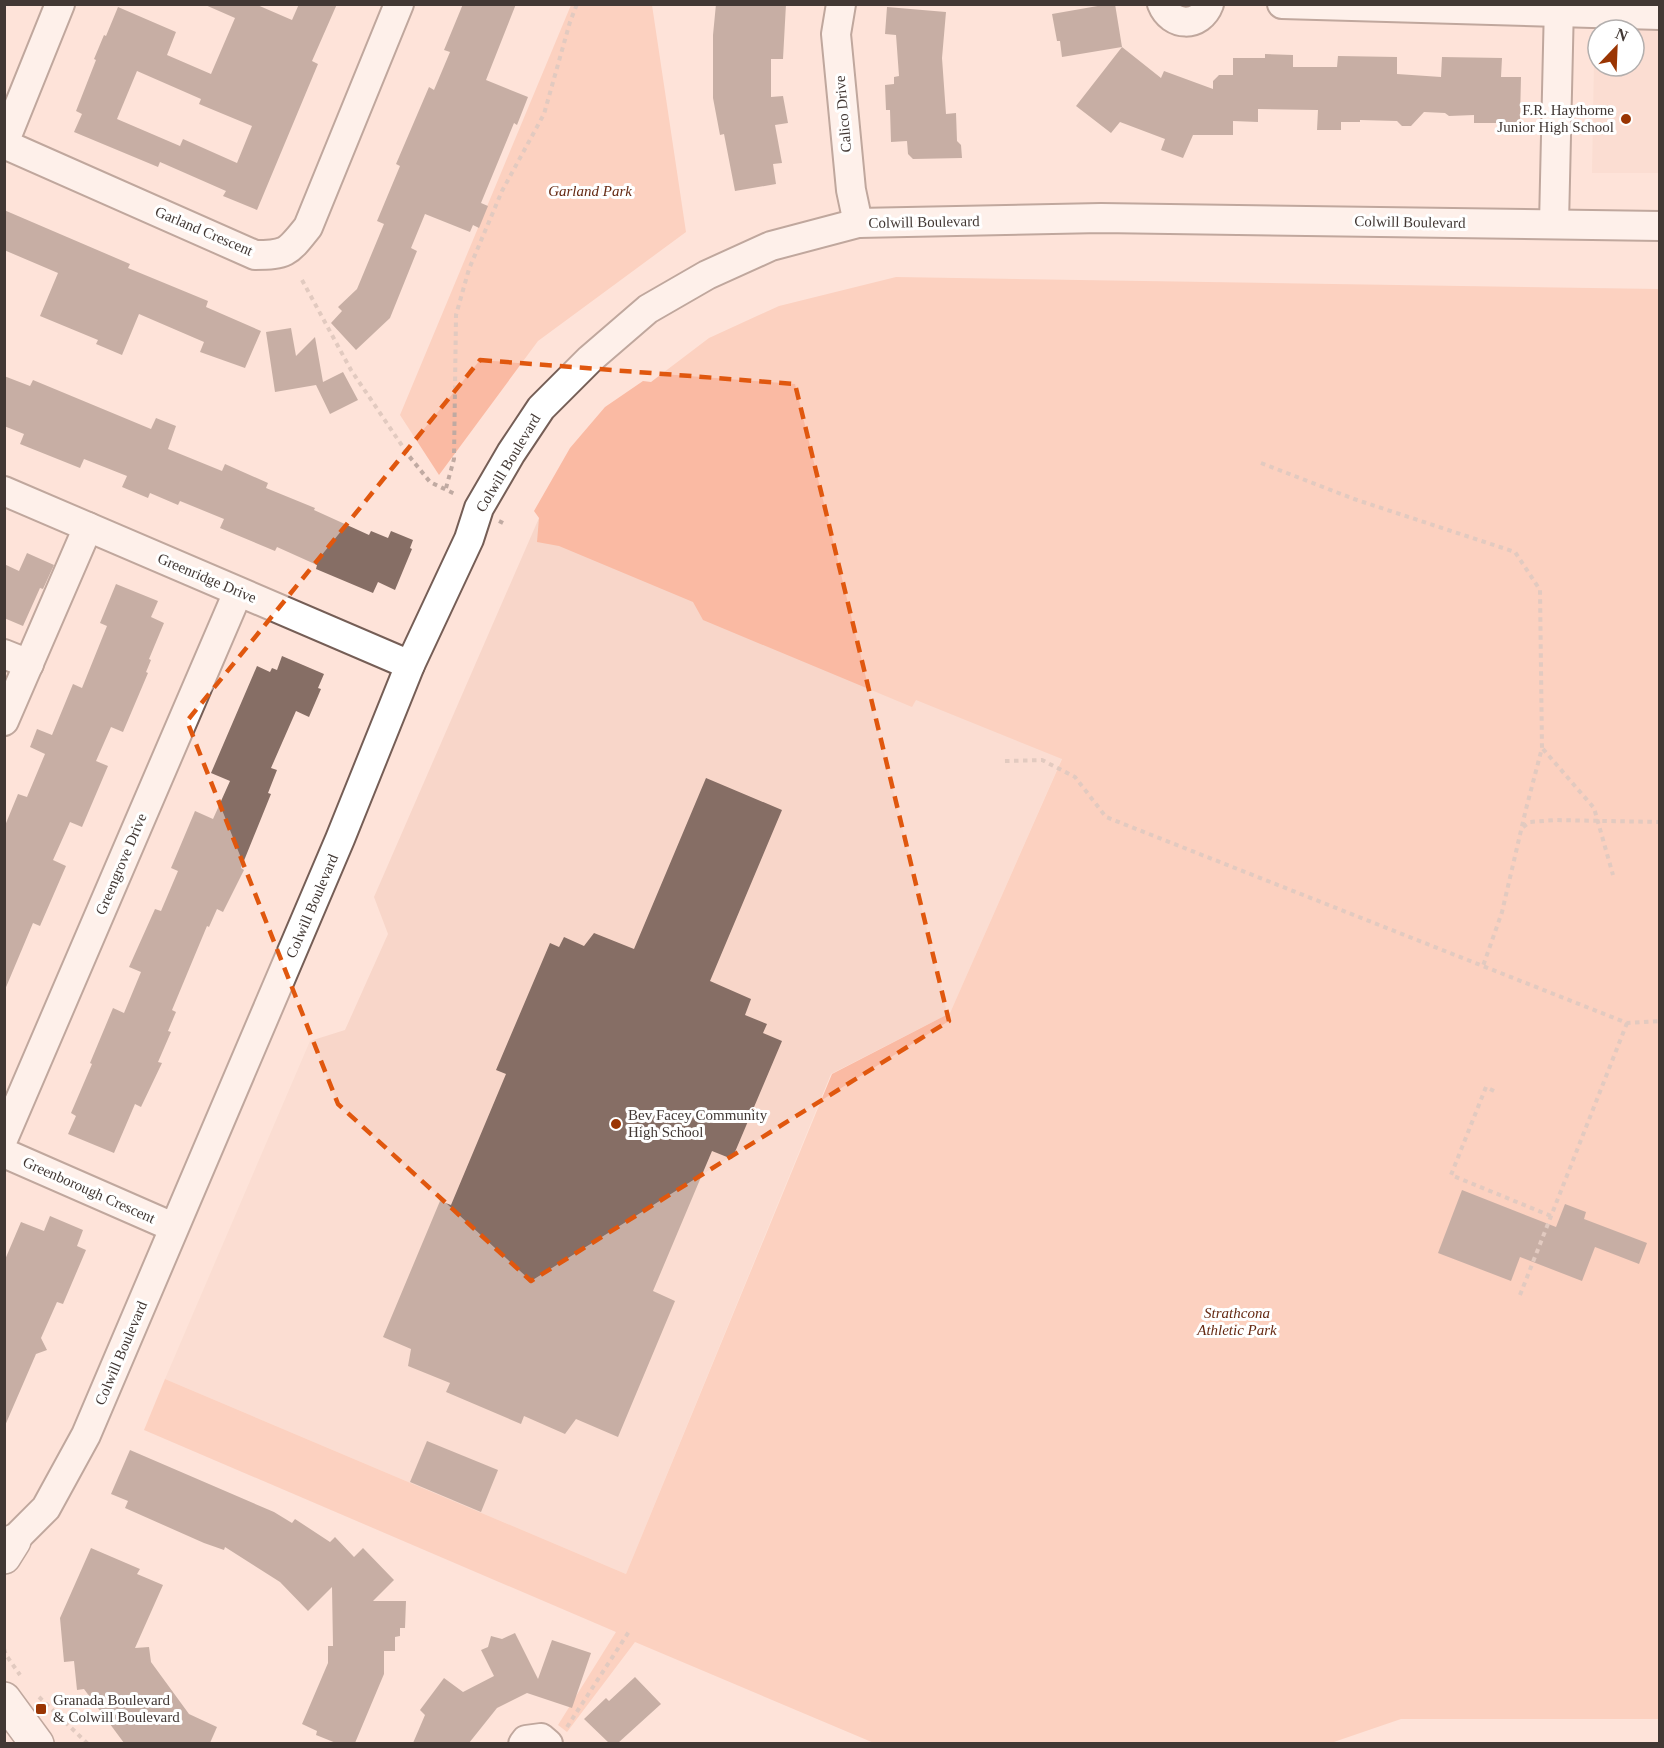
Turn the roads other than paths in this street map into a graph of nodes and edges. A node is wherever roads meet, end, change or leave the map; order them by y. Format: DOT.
graph roads {
  1 [pos="60,4"];
  2 [pos="399,4"];
  3 [pos="841,4"];
  4 [pos="1162,4"];
  5 [pos="1209,4"];
  6 [pos="1282,4"];
  7 [pos="1559,9"];
  8 [pos="1659,15"];
  9 [pos="4,144"];
  10 [pos="858,223"];
  11 [pos="1554,224"];
  12 [pos="1659,226"];
  13 [pos="4,491"];
  14 [pos="88,527"];
  15 [pos="238,592"];
  16 [pos="17,659"];
  17 [pos="410,665"];
  18 [pos="4,721"];
  19 [pos="4,1137"];
  20 [pos="4,1153"];
  21 [pos="174,1227"];
  22 [pos="8,1550"];
  23 [pos="14,1689"];
  24 [pos="4,1725"];
  25 [pos="555,1739"];
  26 [pos="24,1743"];
  27 [pos="37,1743"];
  28 [pos="523,1743"];
  1 -- 9 [label="street"];
  2 -- 9 [label="street, Garland Crescent"];
  3 -- 10 [label="street, Calico Drive"];
  4 -- 5 [label="street"];
  6 -- 7 [label="street"];
  7 -- 8 [label="street"];
  7 -- 11 [label="street"];
  10 -- 11 [label="street, Colwill Boulevard"];
  10 -- 17 [label="street, Colwill Boulevard"];
  11 -- 12 [label="street, Colwill Boulevard"];
  13 -- 14 [label="street, Greenridge Drive"];
  14 -- 15 [label="street, Greenridge Drive"];
  14 -- 16 [label="street"];
  15 -- 17 [label="street, Greenridge Drive"];
  15 -- 19 [label="street, Greengrove Drive"];
  16 -- 18 [label="street"];
  17 -- 21 [label="street, Colwill Boulevard"];
  20 -- 21 [label="street, Greenborough Crescent"];
  21 -- 22 [label="street, Colwill Boulevard"];
  23 -- 27 [label="main road"];
  24 -- 26 [label="main road"];
  25 -- 28 [label="street"];
}
